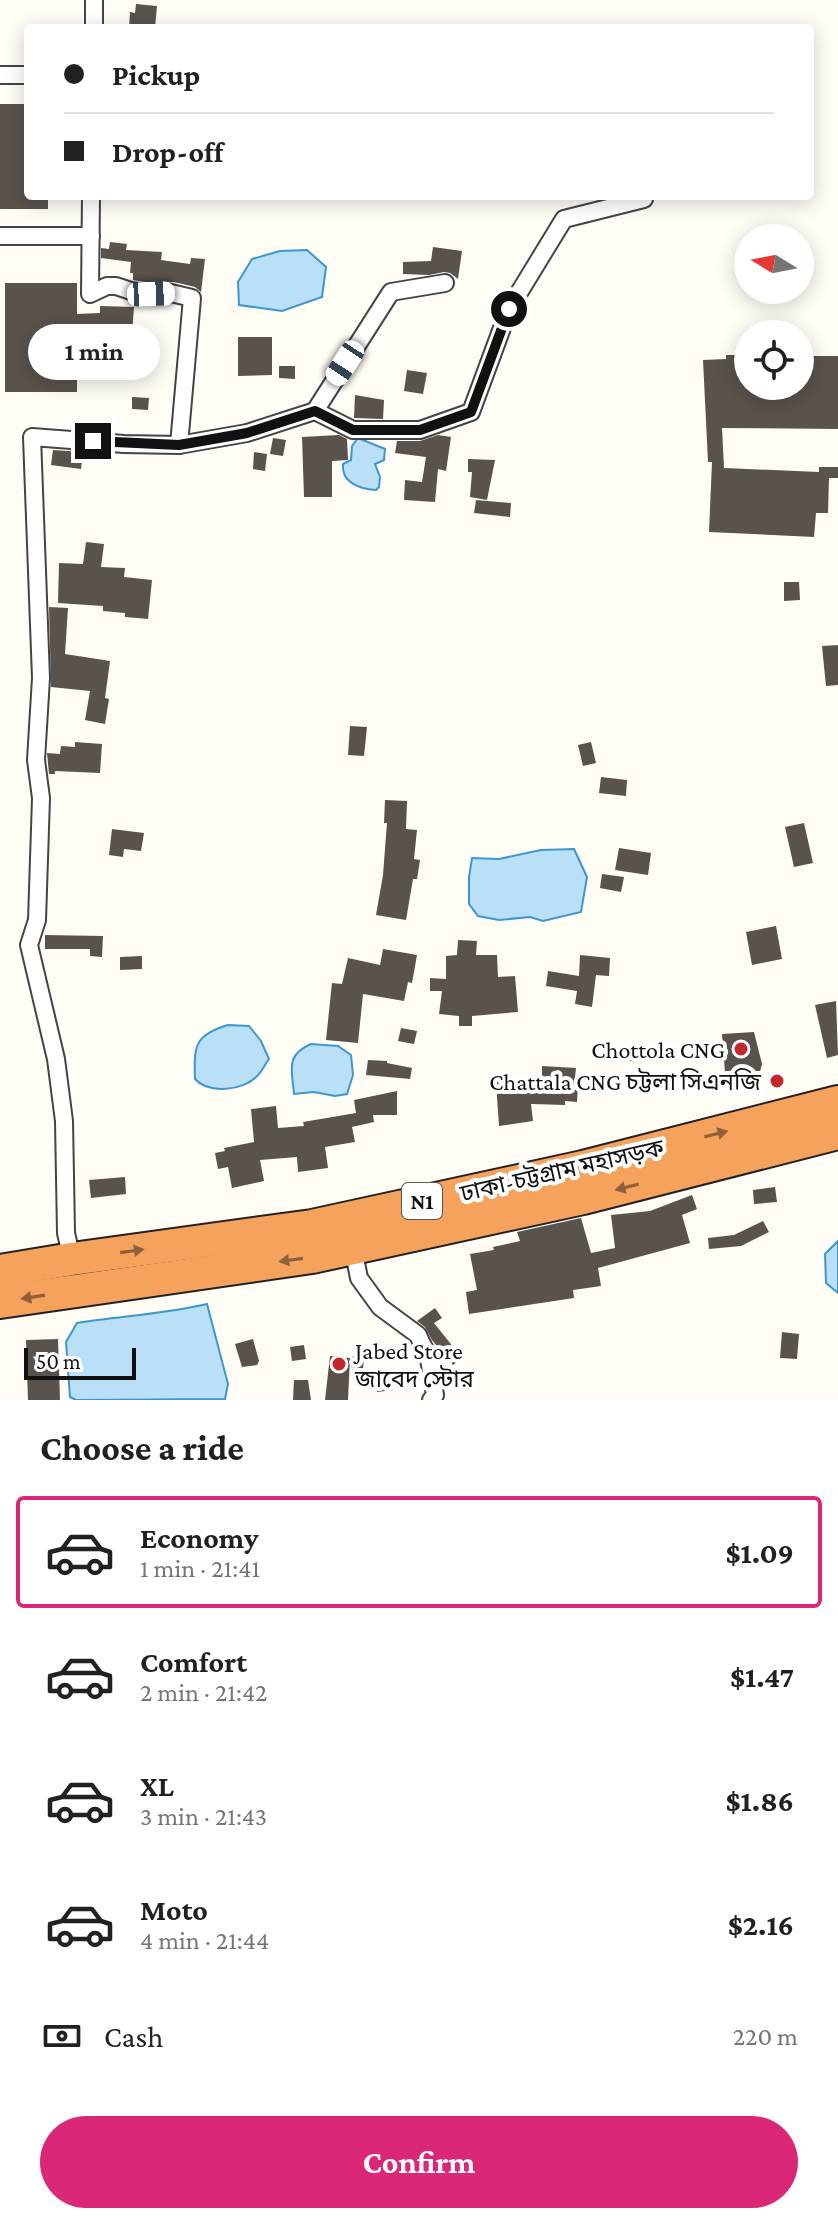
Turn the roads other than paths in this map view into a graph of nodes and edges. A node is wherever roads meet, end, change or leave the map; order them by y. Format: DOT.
graph roads {
  1 [pos="94,0"];
  2 [pos="94,24"];
  3 [pos="0,75"];
  4 [pos="24,75"];
  5 [pos="91,200"];
  6 [pos="640,200"];
  7 [pos="0,236"];
  8 [pos="91,236"];
  9 [pos="445,283"];
  10 [pos="315,411"];
  11 [pos="179,445"];
  12 [pos="838,1102"];
  13 [pos="838,1133"];
  14 [pos="353,1248"];
  15 [pos="72,1259"];
  16 [pos="0,1271"];
  17 [pos="0,1302"];
  18 [pos="431,1400"];
  1 -- 2 [label="street"];
  3 -- 4 [label="street"];
  5 -- 8 [label="street"];
  6 -- 10 [label="street"];
  7 -- 8 [label="street"];
  8 -- 11 [label="street"];
  9 -- 10 [label="street"];
  10 -- 11 [label="street"];
  11 -- 15 [label="street"];
  15 -- 12 [label="highway, ঢাকা-চট্টগ্রাম মহাসড়ক / N1, one-way"];
  13 -- 14 [label="highway, ঢাকা-চট্টগ্রাম মহাসড়ক / N1, one-way"];
  14 -- 17 [label="highway, ঢাকা-চট্টগ্রাম মহাসড়ক / N1, one-way"];
  14 -- 18 [label="street"];
  15 -- 16 [label="highway, ঢাকা-চট্টগ্রাম মহাসড়ক / N1"];
}
